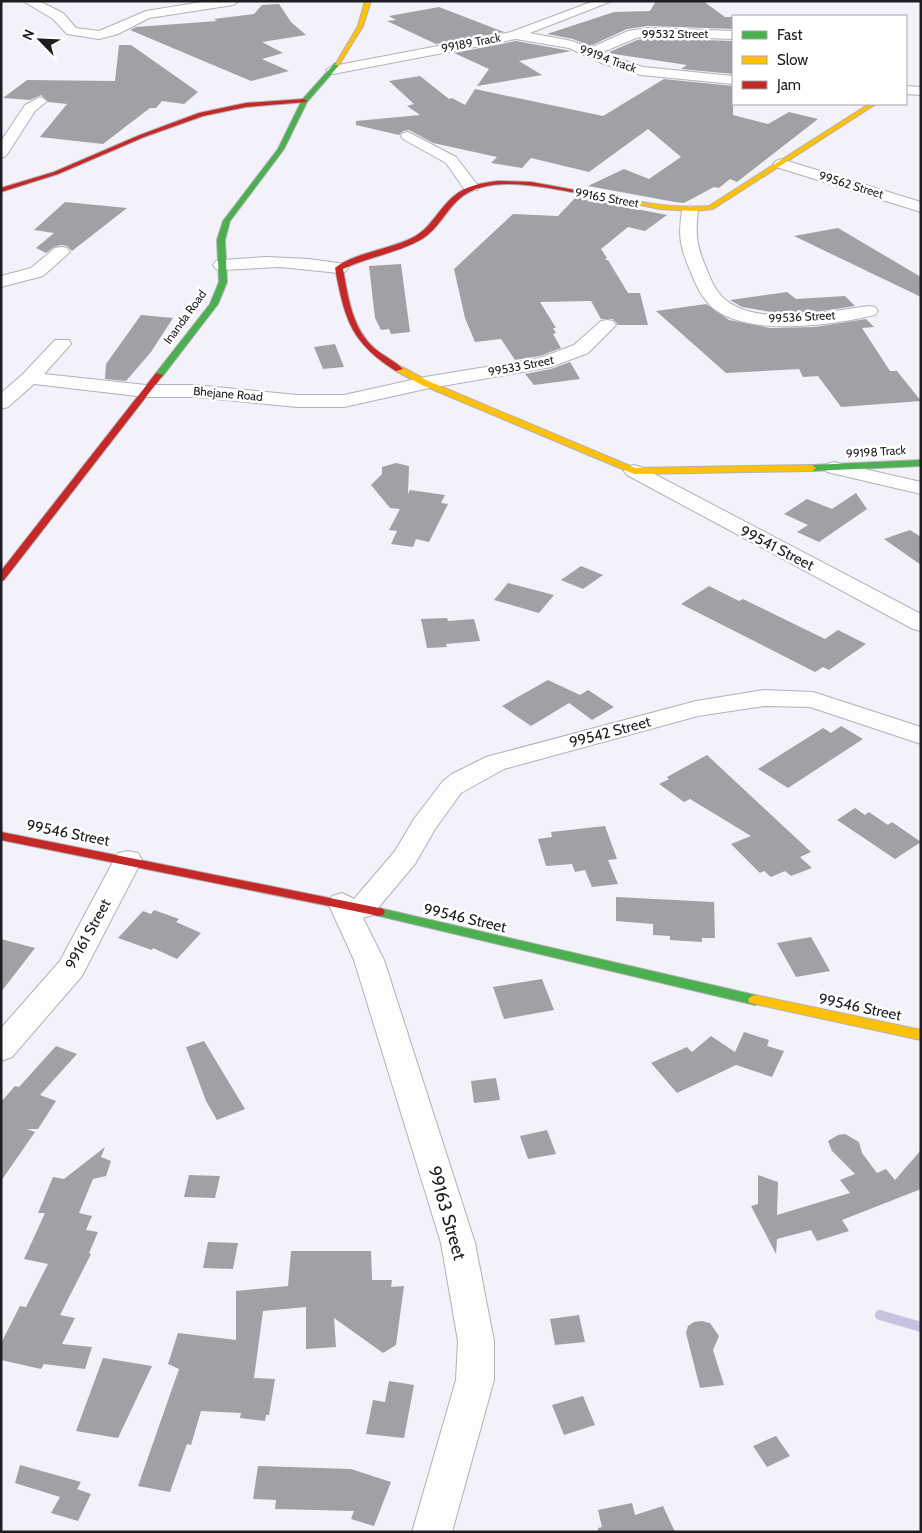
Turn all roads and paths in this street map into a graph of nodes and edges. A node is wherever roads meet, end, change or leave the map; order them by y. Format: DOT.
graph roads {
  1 [pos="29,1"];
  2 [pos="56,1"];
  3 [pos="233,1"];
  4 [pos="368,1"];
  5 [pos="606,1"];
  6 [pos="58,16"];
  7 [pos="514,35"];
  8 [pos="732,35"];
  9 [pos="591,52"];
  10 [pos="333,70"];
  11 [pos="732,80"];
  12 [pos="907,90"];
  13 [pos="921,91"];
  14 [pos="40,101"];
  15 [pos="304,101"];
  16 [pos="871,105"];
  17 [pos="408,136"];
  18 [pos="1,153"];
  19 [pos="782,164"];
  20 [pos="471,187"];
  21 [pos="1,190"];
  22 [pos="921,207"];
  23 [pos="690,211"];
  24 [pos="61,252"];
  25 [pos="222,265"];
  26 [pos="339,268"];
  27 [pos="1,282"];
  28 [pos="869,310"];
  29 [pos="607,325"];
  30 [pos="62,344"];
  31 [pos="30,378"];
  32 [pos="425,383"];
  33 [pos="146,391"];
  34 [pos="1,403"];
  35 [pos="921,462"];
  36 [pos="834,468"];
  37 [pos="634,470"];
  38 [pos="921,488"];
  39 [pos="1,578"];
  40 [pos="921,624"];
  41 [pos="921,736"];
  42 [pos="1,836"];
  43 [pos="128,860"];
  44 [pos="352,906"];
  45 [pos="921,1035"];
  46 [pos="1,1050"];
  47 [pos="432,1532"];
  1 -- 6 [label="street"];
  2 -- 6 [label="street"];
  3 -- 6 [label="street"];
  4 -- 10 [label="street, Inanda Road"];
  5 -- 7 [label="street, 99189 Track"];
  7 -- 9 [label="street, 99194 Track"];
  7 -- 10 [label="street, 99189 Track"];
  8 -- 9 [label="street, 99532 Street"];
  9 -- 11 [label="street, 99194 Track"];
  10 -- 15 [label="street, Inanda Road"];
  12 -- 13 [label="street"];
  14 -- 18 [label="street"];
  15 -- 21 [label="street"];
  15 -- 25 [label="street, Inanda Road"];
  16 -- 19 [label="street, 99165 Street"];
  17 -- 20 [label="street"];
  19 -- 22 [label="street, 99562 Street"];
  19 -- 23 [label="street, 99165 Street"];
  20 -- 23 [label="street, 99165 Street"];
  20 -- 26 [label="street"];
  23 -- 28 [label="street, 99536 Street"];
  24 -- 27 [label="street"];
  25 -- 26 [label="street"];
  25 -- 33 [label="street, Inanda Road"];
  26 -- 32 [label="street"];
  29 -- 32 [label="street, 99533 Street"];
  30 -- 31 [label="street"];
  31 -- 33 [label="street, Bhejane Road"];
  31 -- 34 [label="street"];
  32 -- 33 [label="street, Bhejane Road"];
  32 -- 37 [label="street"];
  33 -- 39 [label="street, Inanda Road"];
  35 -- 36 [label="street, 99198 Track"];
  36 -- 37 [label="street"];
  36 -- 38 [label="street"];
  37 -- 40 [label="street, 99541 Street"];
  41 -- 44 [label="street, 99542 Street"];
  42 -- 43 [label="street, 99546 Street"];
  43 -- 44 [label="street, 99546 Street"];
  43 -- 46 [label="street, 99161 Street"];
  44 -- 45 [label="street, 99546 Street"];
  44 -- 47 [label="street, 99163 Street"];
}
